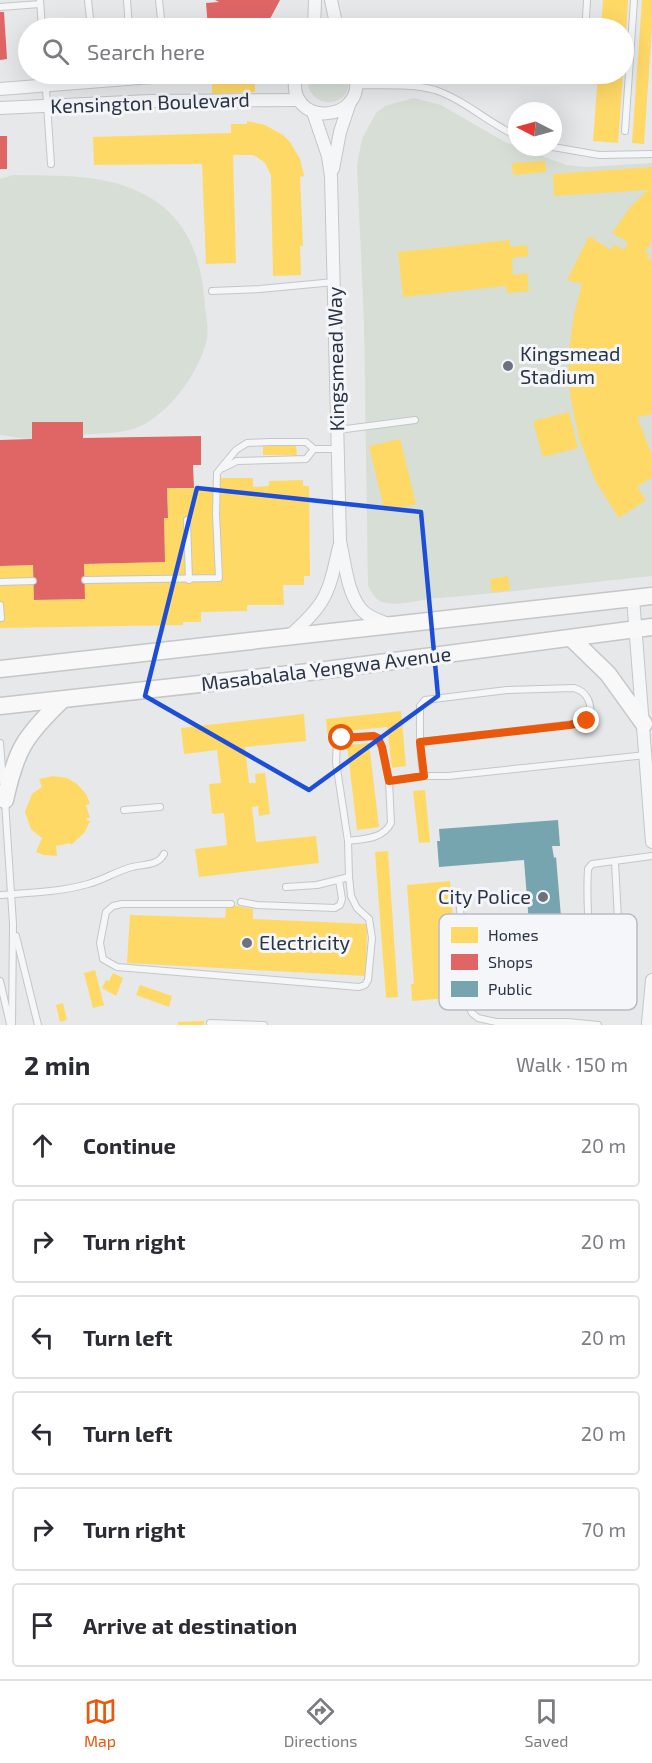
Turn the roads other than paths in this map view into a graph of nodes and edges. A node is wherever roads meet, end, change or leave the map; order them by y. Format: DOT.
graph roads {
  1 [pos="88,0"];
  2 [pos="127,0"];
  3 [pos="159,0"];
  4 [pos="315,0"];
  5 [pos="331,0"];
  6 [pos="587,0"];
  7 [pos="634,0"];
  8 [pos="40,2"];
  9 [pos="0,7"];
  10 [pos="41,18"];
  11 [pos="90,18"];
  12 [pos="128,18"];
  13 [pos="161,18"];
  14 [pos="314,18"];
  15 [pos="335,18"];
  16 [pos="586,18"];
  17 [pos="631,18"];
  18 [pos="46,84"];
  19 [pos="79,84"];
  20 [pos="294,84"];
  21 [pos="354,84"];
  22 [pos="399,84"];
  23 [pos="626,84"];
  24 [pos="46,87"];
  25 [pos="0,89"];
  26 [pos="299,100"];
  27 [pos="351,101"];
  28 [pos="47,106"];
  29 [pos="0,108"];
  30 [pos="313,112"];
  31 [pos="625,131"];
  32 [pos="508,132"];
  33 [pos="562,149"];
  34 [pos="652,154"];
  35 [pos="51,164"];
  36 [pos="331,176"];
  37 [pos="334,282"];
  38 [pos="212,291"];
  39 [pos="414,420"];
  40 [pos="338,430"];
  41 [pos="314,449"];
  42 [pos="338,449"];
  43 [pos="220,469"];
  44 [pos="188,520"];
  45 [pos="340,541"];
  46 [pos="85,580"];
  47 [pos="189,580"];
  48 [pos="33,581"];
  49 [pos="0,582"];
  50 [pos="652,597"];
  51 [pos="633,598"];
  52 [pos="0,605"];
  53 [pos="0,618"];
  54 [pos="392,625"];
  55 [pos="644,628"];
  56 [pos="288,637"];
  57 [pos="571,638"];
  58 [pos="0,669"];
  59 [pos="61,701"];
  60 [pos="0,706"];
  61 [pos="644,724"];
  62 [pos="420,742"];
  63 [pos="0,743"];
  64 [pos="646,755"];
  65 [pos="424,776"];
  66 [pos="389,781"];
  67 [pos="5,800"];
  68 [pos="160,807"];
  69 [pos="124,810"];
  70 [pos="348,841"];
  71 [pos="652,842"];
  72 [pos="165,854"];
  73 [pos="652,856"];
  74 [pos="615,862"];
  75 [pos="349,877"];
  76 [pos="339,880"];
  77 [pos="286,887"];
  78 [pos="10,894"];
  79 [pos="0,895"];
  80 [pos="459,897"];
  81 [pos="241,902"];
  82 [pos="231,904"];
  83 [pos="460,914"];
  84 [pos="590,914"];
  85 [pos="618,914"];
  86 [pos="13,924"];
  87 [pos="652,980"];
  88 [pos="0,981"];
  89 [pos="471,1010"];
  90 [pos="210,1023"];
  91 [pos="649,1023"];
  92 [pos="568,1024"];
  93 [pos="11,1025"];
  94 [pos="38,1025"];
  95 [pos="264,1025"];
  96 [pos="598,1025"];
  1 -- 11 [label="lane"];
  2 -- 12 [label="lane"];
  3 -- 13 [label="lane"];
  4 -- 14 [label="street"];
  5 -- 15 [label="street"];
  6 -- 16 [label="lane"];
  7 -- 17 [label="lane"];
  8 -- 9 [label="lane"];
  8 -- 10 [label="lane"];
  18 -- 24 [label="lane"];
  19 -- 24 [label="street, Kensington Boulevard"];
  20 -- 26 [label="street"];
  21 -- 27 [label="street, Kingsmead Way"];
  22 -- 32 [label="lane"];
  23 -- 31 [label="lane"];
  24 -- 25 [label="street, Kensington Boulevard"];
  24 -- 28 [label="lane"];
  26 -- 28 [label="street, Kensington Boulevard"];
  26 -- 30 [label="street"];
  27 -- 30 [label="street"];
  27 -- 36 [label="street, Kingsmead Way"];
  28 -- 29 [label="street, Kensington Boulevard"];
  28 -- 35 [label="lane"];
  30 -- 36 [label="street, Kingsmead Way"];
  33 -- 34 [label="lane"];
  36 -- 37 [label="street, Kingsmead Way"];
  37 -- 38 [label="lane"];
  37 -- 40 [label="street, Kingsmead Way"];
  39 -- 40 [label="lane"];
  40 -- 42 [label="street, Kingsmead Way"];
  41 -- 42 [label="lane"];
  41 -- 43 [label="lane"];
  41 -- 43 [label="lane"];
  42 -- 45 [label="street, Kingsmead Way"];
  43 -- 47 [label="lane"];
  44 -- 47 [label="lane"];
  45 -- 54 [label="street, Kingsmead Way"];
  45 -- 56 [label="street, Kingsmead Way"];
  46 -- 47 [label="lane"];
  48 -- 49 [label="lane"];
  50 -- 51 [label="main road, Masabalala Yengwa Avenue"];
  51 -- 54 [label="main road, Masabalala Yengwa Avenue"];
  51 -- 55 [label="street"];
  52 -- 53 [label="lane"];
  54 -- 56 [label="main road, Masabalala Yengwa Avenue"];
  55 -- 57 [label="main road, Masabalala Yengwa Avenue"];
  55 -- 61 [label="street"];
  56 -- 58 [label="main road, Masabalala Yengwa Avenue"];
  57 -- 59 [label="main road, Masabalala Yengwa Avenue"];
  57 -- 61 [label="main road"];
  59 -- 60 [label="main road, Masabalala Yengwa Avenue"];
  59 -- 67 [label="main road"];
  61 -- 64 [label="street"];
  62 -- 62 [label="lane"];
  62 -- 65 [label="lane"];
  63 -- 67 [label="lane"];
  64 -- 65 [label="lane"];
  64 -- 71 [label="street"];
  65 -- 66 [label="lane"];
  66 -- 70 [label="lane"];
  66 -- 70 [label="lane"];
  67 -- 78 [label="lane"];
  68 -- 69 [label="lane"];
  70 -- 75 [label="lane"];
  72 -- 78 [label="lane"];
  73 -- 74 [label="lane"];
  74 -- 84 [label="lane"];
  74 -- 85 [label="lane"];
  75 -- 76 [label="lane"];
  75 -- 82 [label="lane"];
  76 -- 77 [label="lane"];
  76 -- 81 [label="lane"];
  78 -- 79 [label="lane"];
  78 -- 86 [label="lane"];
  80 -- 83 [label="lane"];
  86 -- 93 [label="lane"];
  86 -- 94 [label="lane"];
  87 -- 91 [label="street"];
  88 -- 93 [label="lane"];
  89 -- 92 [label="lane"];
  90 -- 95 [label="lane"];
  92 -- 96 [label="lane"];
}
